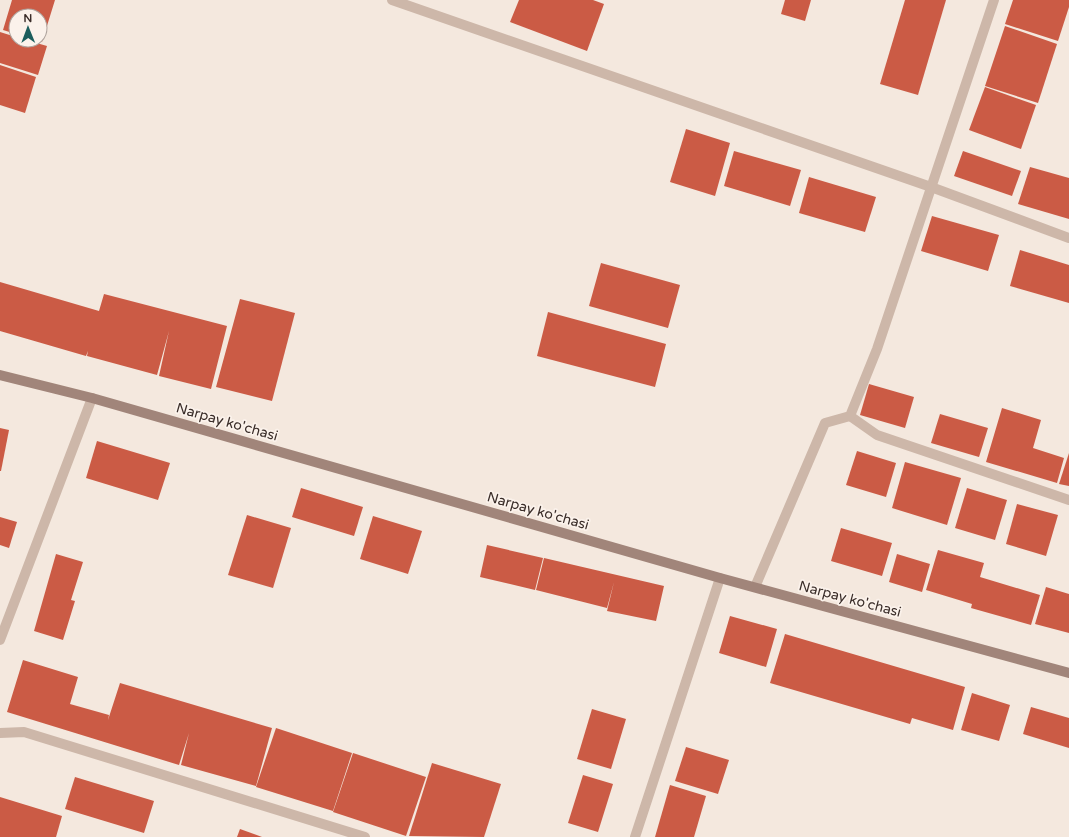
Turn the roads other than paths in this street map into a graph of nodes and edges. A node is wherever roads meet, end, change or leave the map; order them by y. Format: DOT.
graph roads {
  1 [pos="392,0"];
  2 [pos="994,0"];
  3 [pos="931,187"];
  4 [pos="1069,238"];
  5 [pos="0,375"];
  6 [pos="92,398"];
  7 [pos="850,416"];
  8 [pos="1069,500"];
  9 [pos="720,578"];
  10 [pos="755,587"];
  11 [pos="0,640"];
  12 [pos="1069,673"];
  13 [pos="0,733"];
  14 [pos="365,837"];
  15 [pos="635,837"];
  1 -- 3 [label="street"];
  2 -- 3 [label="street"];
  3 -- 4 [label="street"];
  3 -- 7 [label="street"];
  5 -- 6 [label="main road, Narpay ko'chasi"];
  6 -- 9 [label="main road, Narpay ko'chasi"];
  6 -- 11 [label="street"];
  7 -- 8 [label="street"];
  7 -- 10 [label="street"];
  9 -- 10 [label="main road, Narpay ko'chasi"];
  9 -- 15 [label="street"];
  10 -- 12 [label="main road, Narpay ko'chasi"];
  13 -- 14 [label="street"];
}
